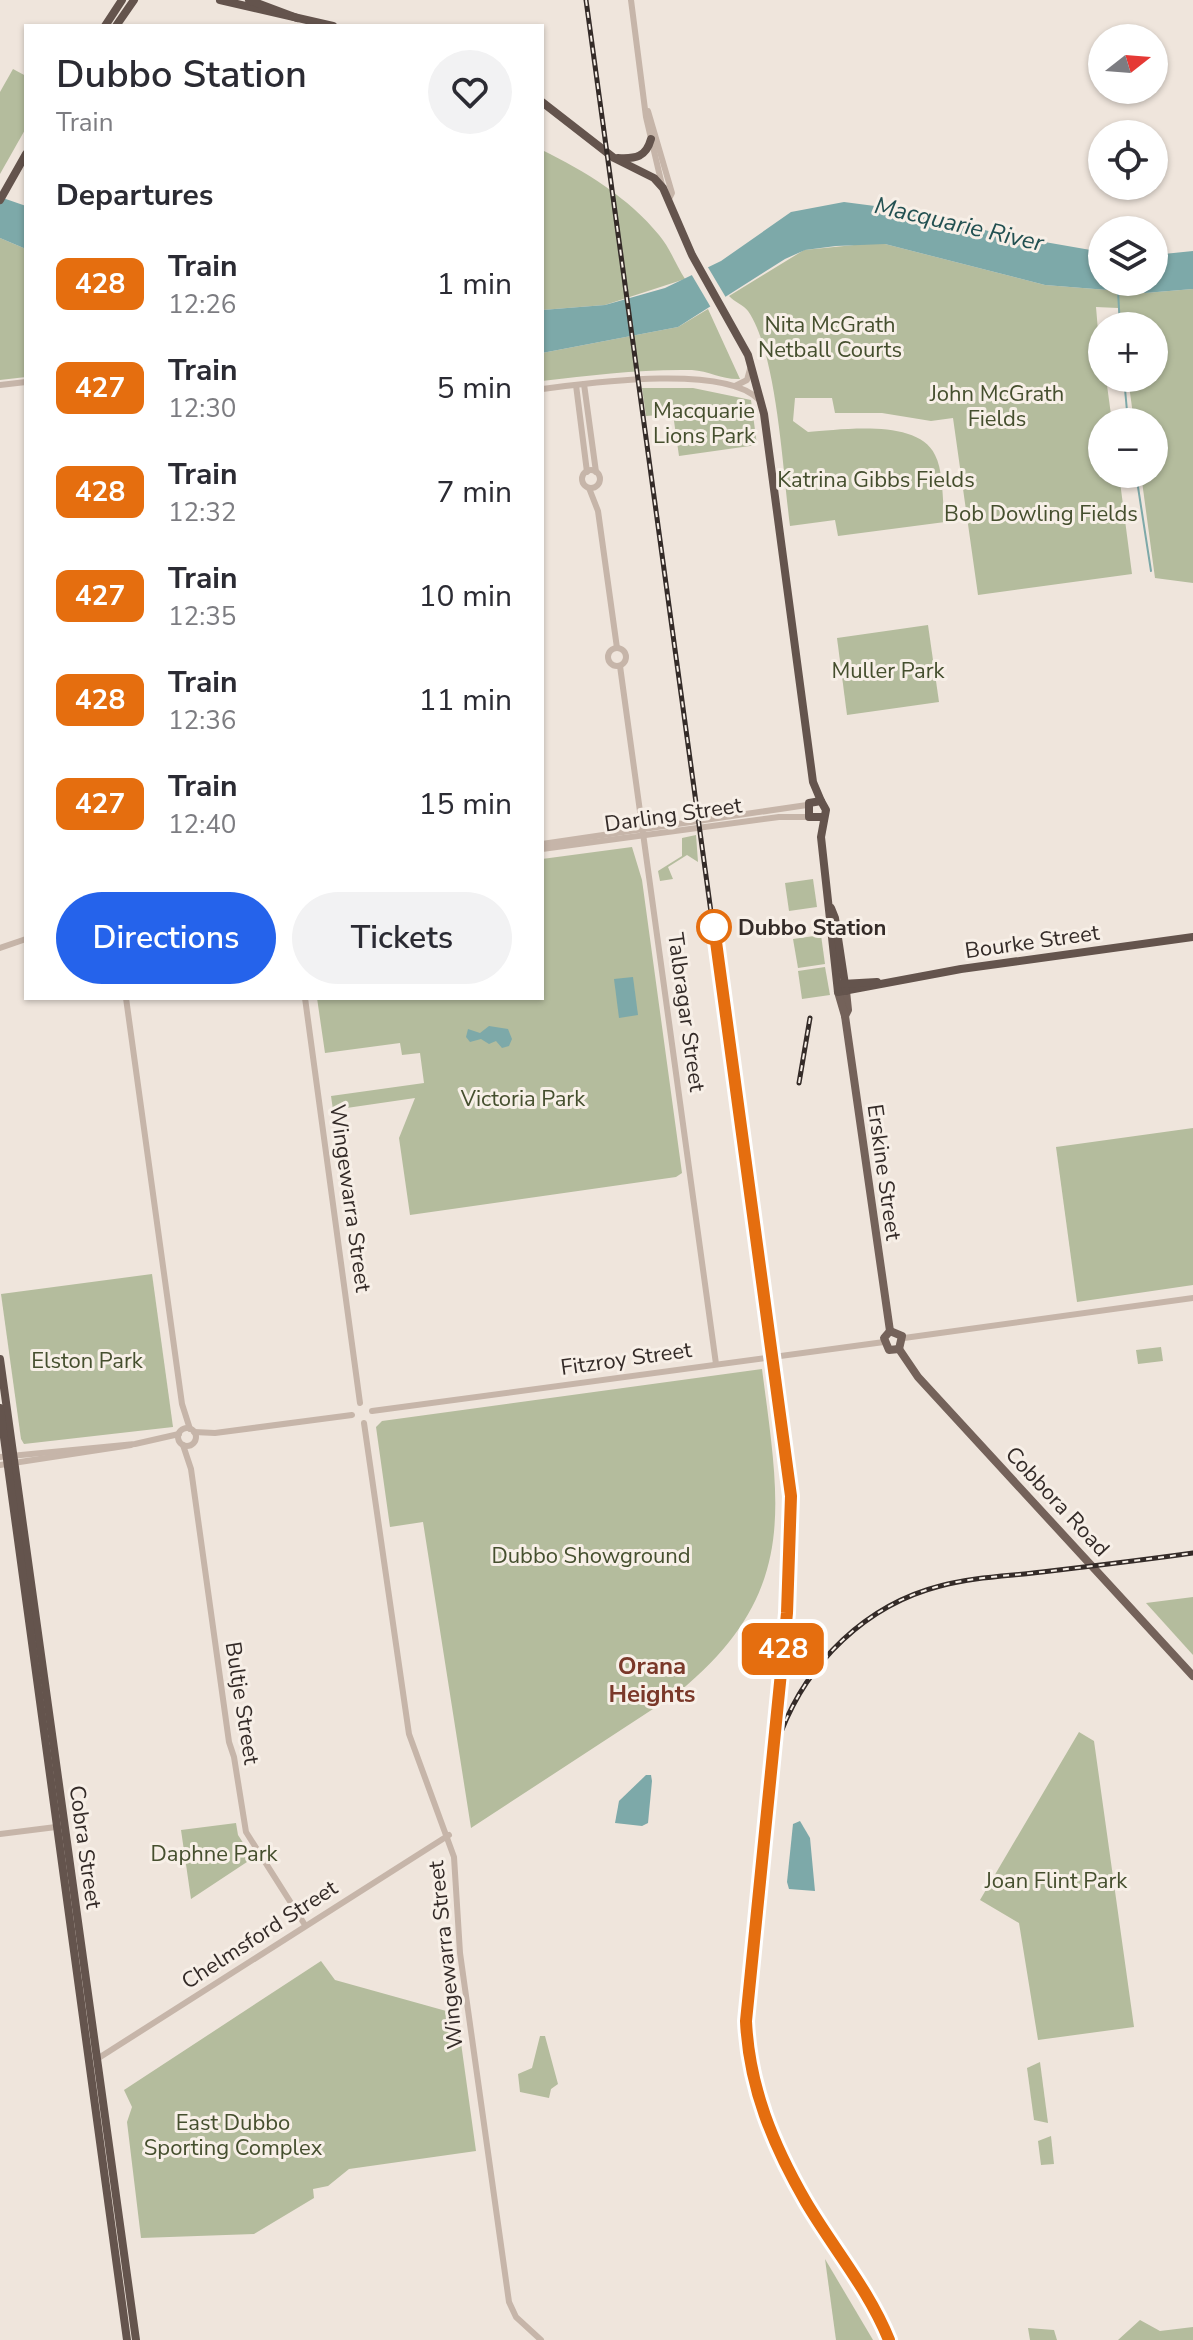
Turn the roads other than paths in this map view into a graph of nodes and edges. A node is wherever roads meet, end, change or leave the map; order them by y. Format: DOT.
graph roads {
  1 [pos="115,0"];
  2 [pos="122,0"];
  3 [pos="134,0"];
  4 [pos="220,0"];
  5 [pos="249,0"];
  6 [pos="631,0"];
  7 [pos="112,16"];
  8 [pos="298,18"];
  9 [pos="106,24"];
  10 [pos="117,24"];
  11 [pos="324,24"];
  12 [pos="544,104"];
  13 [pos="646,104"];
  14 [pos="651,139"];
  15 [pos="24,158"];
  16 [pos="614,158"];
  17 [pos="663,188"];
  18 [pos="669,199"];
  19 [pos="0,200"];
  20 [pos="748,355"];
  21 [pos="24,382"];
  22 [pos="580,384"];
  23 [pos="0,385"];
  24 [pos="758,385"];
  25 [pos="732,387"];
  26 [pos="544,389"];
  27 [pos="745,391"];
  28 [pos="764,414"];
  29 [pos="587,472"];
  30 [pos="596,472"];
  31 [pos="593,487"];
  32 [pos="617,648"];
  33 [pos="620,666"];
  34 [pos="813,782"];
  35 [pos="821,801"];
  36 [pos="808,804"];
  37 [pos="823,817"];
  38 [pos="811,818"];
  39 [pos="642,834"];
  40 [pos="821,837"];
  41 [pos="544,847"];
  42 [pos="1193,937"];
  43 [pos="23,941"];
  44 [pos="0,950"];
  45 [pos="842,988"];
  46 [pos="126,1000"];
  47 [pos="305,1000"];
  48 [pos="1193,1298"];
  49 [pos="890,1331"];
  50 [pos="904,1338"];
  51 [pos="884,1342"];
  52 [pos="899,1349"];
  53 [pos="0,1359"];
  54 [pos="716,1364"];
  55 [pos="360,1403"];
  56 [pos="182,1404"];
  57 [pos="0,1408"];
  58 [pos="372,1411"];
  59 [pos="352,1415"];
  60 [pos="364,1423"];
  61 [pos="180,1432"];
  62 [pos="193,1436"];
  63 [pos="155,1441"];
  64 [pos="182,1444"];
  65 [pos="8,1460"];
  66 [pos="191,1469"];
  67 [pos="1193,1676"];
  68 [pos="49,1764"];
  69 [pos="58,1773"];
  70 [pos="58,1810"];
  71 [pos="56,1827"];
  72 [pos="0,1834"];
  73 [pos="449,1835"];
  74 [pos="305,1925"];
  75 [pos="94,2060"];
  76 [pos="127,2340"];
  77 [pos="136,2340"];
  78 [pos="541,2340"];
  1 -- 7 [label="highway"];
  2 -- 7 [label="highway"];
  3 -- 10 [label="highway"];
  4 -- 8 [label="highway"];
  5 -- 8 [label="highway"];
  6 -- 13 [label="street"];
  7 -- 9 [label="highway"];
  8 -- 11 [label="highway"];
  12 -- 16 [label="highway"];
  13 -- 14 [label="street"];
  13 -- 18 [label="street"];
  14 -- 16 [label="highway"];
  14 -- 17 [label="street"];
  15 -- 19 [label="highway"];
  16 -- 17 [label="highway"];
  17 -- 18 [label="highway"];
  18 -- 20 [label="highway"];
  20 -- 24 [label="highway"];
  20 -- 25 [label="street"];
  21 -- 23 [label="street"];
  22 -- 25 [label="street"];
  22 -- 26 [label="street"];
  22 -- 29 [label="street"];
  22 -- 30 [label="street"];
  24 -- 27 [label="street"];
  24 -- 28 [label="highway"];
  25 -- 27 [label="street"];
  27 -- 28 [label="street"];
  28 -- 34 [label="highway"];
  29 -- 30 [label="street"];
  29 -- 31 [label="street"];
  30 -- 31 [label="street"];
  31 -- 32 [label="street"];
  32 -- 33 [label="street"];
  32 -- 33 [label="street"];
  33 -- 39 [label="street, Talbragar Street"];
  34 -- 35 [label="highway"];
  34 -- 36 [label="highway"];
  35 -- 36 [label="highway"];
  35 -- 37 [label="highway, Erskine Street"];
  36 -- 38 [label="highway, Erskine Street"];
  36 -- 39 [label="street, Darling Street"];
  37 -- 38 [label="highway"];
  37 -- 40 [label="highway, Erskine Street"];
  38 -- 39 [label="street, Darling Street"];
  38 -- 40 [label="highway, Erskine Street"];
  39 -- 41 [label="street, Darling Street"];
  39 -- 54 [label="street, Talbragar Street"];
  40 -- 45 [label="highway, Erskine Street"];
  42 -- 45 [label="highway, Bourke Street"];
  43 -- 44 [label="street"];
  45 -- 49 [label="main road, Erskine Street"];
  46 -- 56 [label="street, Bultje Street"];
  47 -- 55 [label="street, Wingewarra Street"];
  48 -- 50 [label="street"];
  49 -- 50 [label="main road"];
  49 -- 51 [label="main road"];
  50 -- 52 [label="main road"];
  51 -- 52 [label="main road"];
  51 -- 54 [label="street, Fitzroy Street"];
  52 -- 67 [label="main road, Cobbora Road"];
  53 -- 65 [label="highway, Cobra Street"];
  54 -- 58 [label="street, Fitzroy Street"];
  55 -- 58 [label="street"];
  55 -- 59 [label="street"];
  56 -- 61 [label="street, Bultje Street"];
  56 -- 62 [label="street, Bultje Street"];
  57 -- 65 [label="highway, Cobra Street"];
  58 -- 60 [label="street"];
  59 -- 60 [label="street"];
  59 -- 62 [label="street"];
  60 -- 73 [label="street, Wingewarra Street"];
  61 -- 62 [label="street"];
  61 -- 63 [label="street"];
  61 -- 64 [label="street, Bultje Street"];
  62 -- 64 [label="street"];
  62 -- 66 [label="street, Bultje Street"];
  63 -- 64 [label="street"];
  63 -- 65 [label="street"];
  64 -- 66 [label="street, Bultje Street"];
  65 -- 68 [label="highway, Cobra Street"];
  65 -- 69 [label="highway, Cobra Street"];
  66 -- 74 [label="street, Bultje Street"];
  68 -- 69 [label="highway"];
  68 -- 70 [label="highway, Cobra Street"];
  69 -- 70 [label="highway, Cobra Street"];
  70 -- 71 [label="highway"];
  70 -- 75 [label="highway, Cobra Street"];
  71 -- 72 [label="street"];
  71 -- 75 [label="highway, Cobra Street"];
  73 -- 74 [label="street, Chelmsford Street"];
  73 -- 78 [label="street, Wingewarra Street"];
  74 -- 75 [label="street, Chelmsford Street"];
  75 -- 76 [label="highway, Cobra Street"];
  75 -- 77 [label="highway, Cobra Street"];
}
